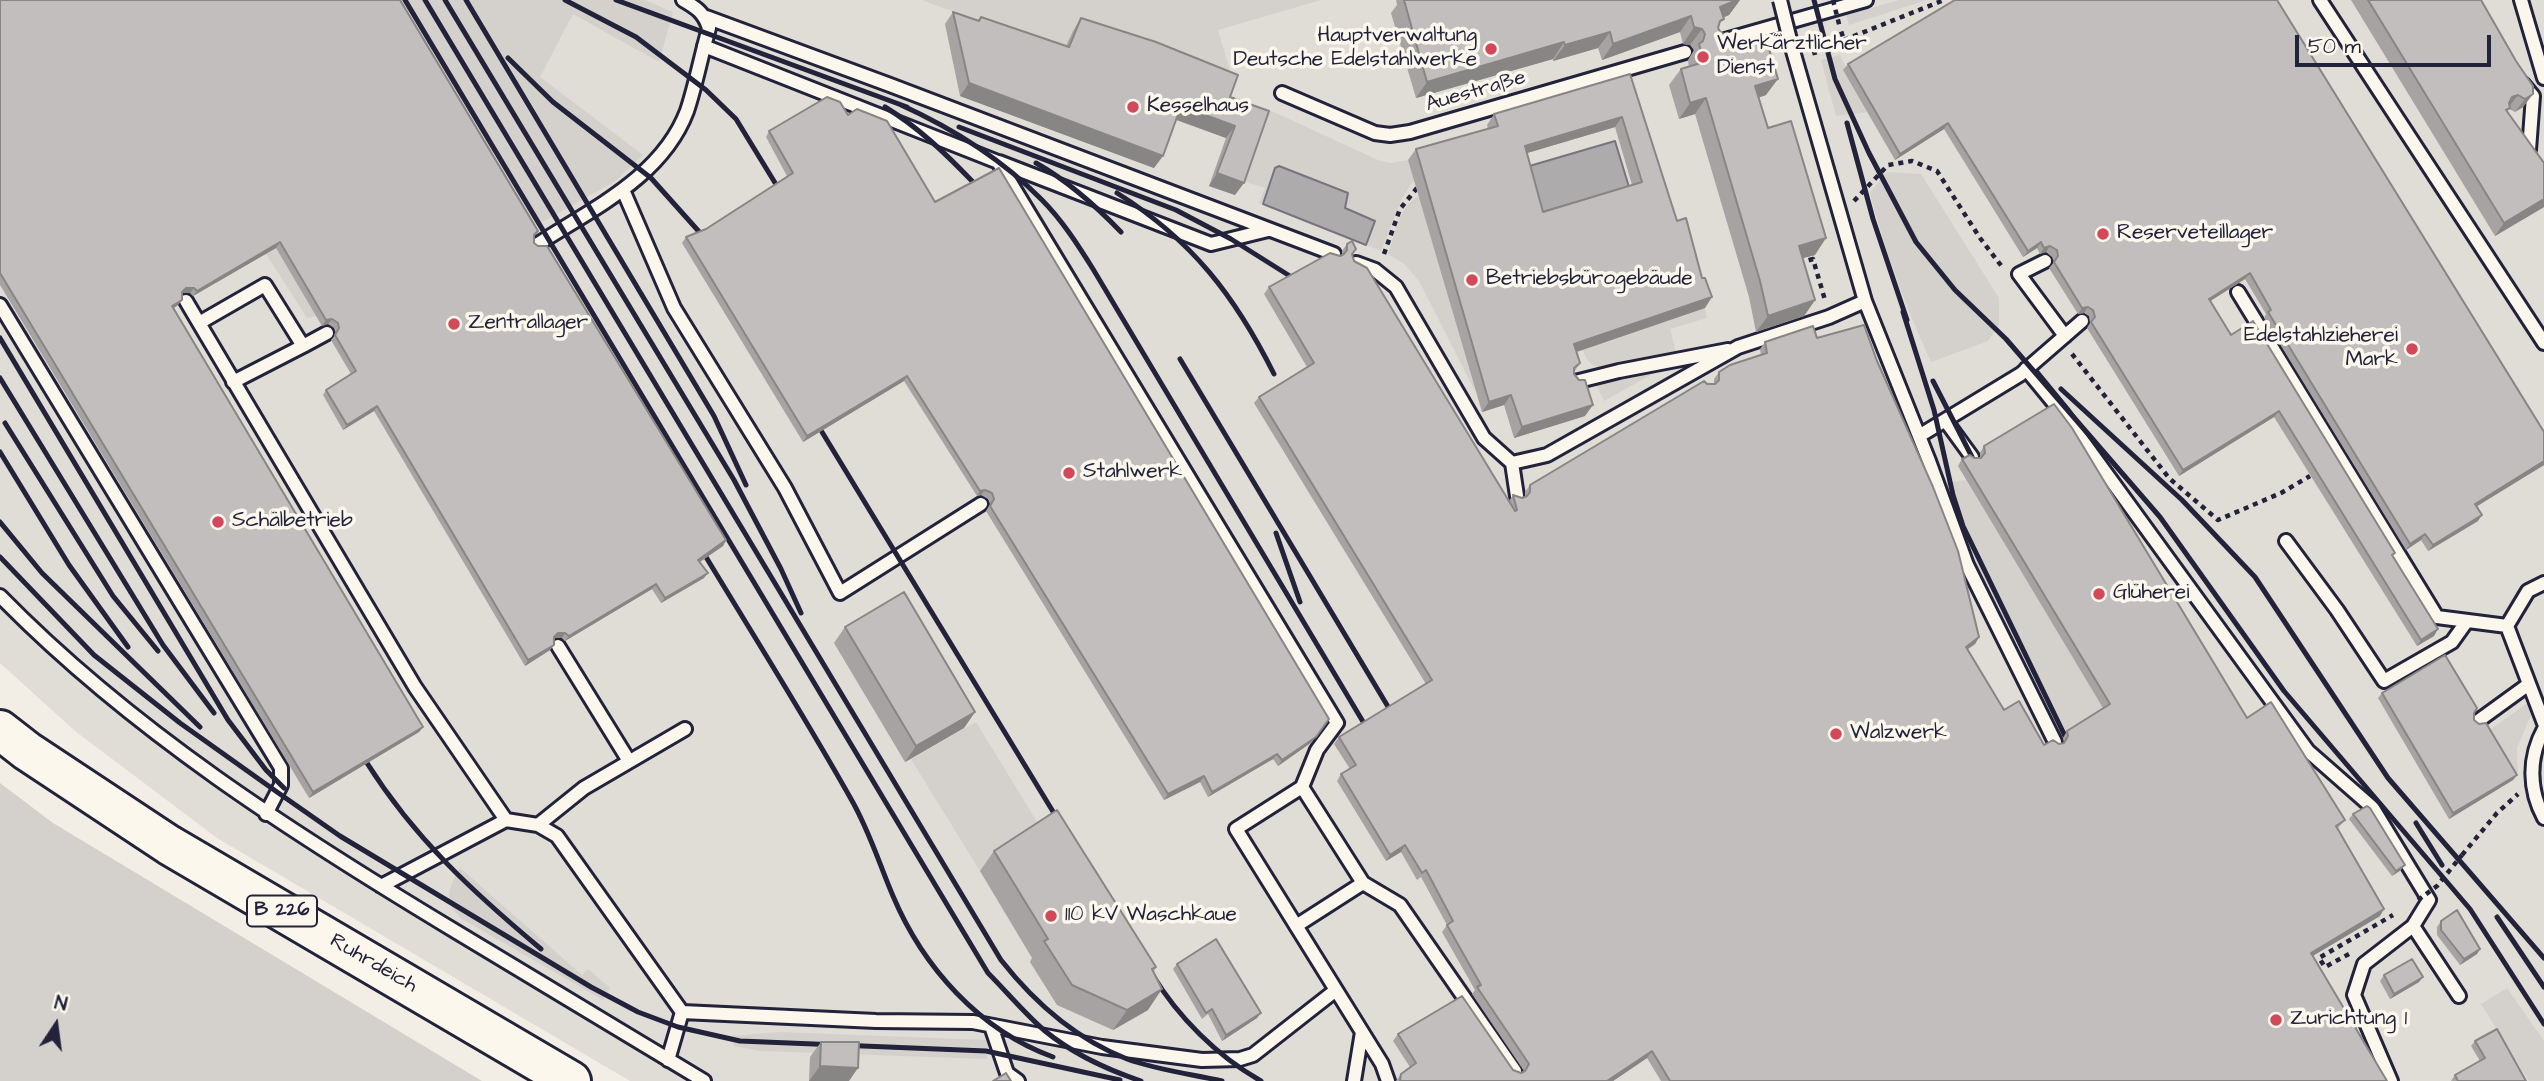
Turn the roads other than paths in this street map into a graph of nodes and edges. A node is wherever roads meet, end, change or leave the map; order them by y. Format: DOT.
graph roads {
  1 [pos="683,0"];
  2 [pos="1780,0"];
  3 [pos="1866,0"];
  4 [pos="2320,0"];
  5 [pos="2521,0"];
  6 [pos="706,17"];
  7 [pos="1715,43"];
  8 [pos="704,46"];
  9 [pos="1685,51"];
  10 [pos="2514,70"];
  11 [pos="2544,78"];
  12 [pos="1282,93"];
  13 [pos="2533,96"];
  14 [pos="2515,128"];
  15 [pos="2529,150"];
  16 [pos="999,162"];
  17 [pos="2537,162"];
  18 [pos="623,190"];
  19 [pos="1269,230"];
  20 [pos="538,244"];
  21 [pos="1334,254"];
  22 [pos="2045,261"];
  23 [pos="1356,263"];
  24 [pos="2238,292"];
  25 [pos="186,301"];
  26 [pos="1864,301"];
  27 [pos="0,305"];
  28 [pos="2082,321"];
  29 [pos="199,323"];
  30 [pos="327,333"];
  31 [pos="2065,336"];
  32 [pos="2544,343"];
  33 [pos="303,346"];
  34 [pos="1738,347"];
  35 [pos="2025,369"];
  36 [pos="1698,370"];
  37 [pos="233,382"];
  38 [pos="1575,382"];
  39 [pos="1706,383"];
  40 [pos="1945,420"];
  41 [pos="1919,436"];
  42 [pos="1972,457"];
  43 [pos="1512,463"];
  44 [pos="1517,496"];
  45 [pos="981,504"];
  46 [pos="2287,541"];
  47 [pos="2544,583"];
  48 [pos="0,596"];
  49 [pos="2467,621"];
  50 [pos="2507,626"];
  51 [pos="558,646"];
  52 [pos="2529,684"];
  53 [pos="2478,721"];
  54 [pos="2544,723"];
  55 [pos="685,729"];
  56 [pos="2544,729"];
  57 [pos="0,730"];
  58 [pos="2055,742"];
  59 [pos="629,761"];
  60 [pos="1301,788"];
  61 [pos="266,814"];
  62 [pos="2544,818"];
  63 [pos="506,820"];
  64 [pos="538,825"];
  65 [pos="1363,883"];
  66 [pos="381,886"];
  67 [pos="1296,926"];
  68 [pos="2413,926"];
  69 [pos="1336,990"];
  70 [pos="2459,996"];
  71 [pos="682,1012"];
  72 [pos="991,1026"];
  73 [pos="1362,1032"];
  74 [pos="668,1060"];
  75 [pos="1515,1071"];
  76 [pos="571,1081"];
  77 [pos="704,1081"];
  78 [pos="1018,1081"];
  79 [pos="1354,1081"];
  80 [pos="1388,1081"];
  81 [pos="2392,1081"];
  1 -- 6 [label="lane"];
  2 -- 26 [label="lane, bridge"];
  3 -- 7 [label="lane"];
  4 -- 32 [label="lane"];
  5 -- 11 [label="lane"];
  6 -- 8 [label="lane"];
  6 -- 19 [label="lane"];
  8 -- 16 [label="lane"];
  8 -- 18 [label="lane"];
  9 -- 12 [label="lane, Auestraße"];
  10 -- 13 [label="lane"];
  11 -- 13 [label="lane"];
  13 -- 15 [label="lane"];
  14 -- 15 [label="lane"];
  15 -- 17 [label="lane"];
  16 -- 19 [label="lane"];
  16 -- 60 [label="lane"];
  18 -- 20 [label="lane"];
  18 -- 45 [label="lane"];
  19 -- 21 [label="lane"];
  22 -- 31 [label="lane"];
  23 -- 43 [label="lane"];
  24 -- 49 [label="lane"];
  25 -- 29 [label="lane"];
  26 -- 34 [label="lane"];
  26 -- 41 [label="lane"];
  27 -- 61 [label="lane"];
  28 -- 31 [label="lane"];
  29 -- 33 [label="lane"];
  29 -- 37 [label="lane"];
  30 -- 33 [label="lane"];
  31 -- 35 [label="lane"];
  33 -- 37 [label="lane"];
  34 -- 36 [label="lane"];
  34 -- 38 [label="lane"];
  35 -- 40 [label="lane"];
  35 -- 68 [label="lane"];
  36 -- 39 [label="lane"];
  36 -- 43 [label="lane"];
  37 -- 63 [label="lane"];
  40 -- 41 [label="lane"];
  40 -- 42 [label="lane"];
  41 -- 58 [label="lane"];
  43 -- 44 [label="lane"];
  46 -- 49 [label="lane"];
  47 -- 50 [label="lane"];
  48 -- 61 [label="lane"];
  49 -- 50 [label="lane"];
  50 -- 52 [label="lane"];
  51 -- 59 [label="lane"];
  52 -- 53 [label="lane"];
  52 -- 54 [label="lane"];
  55 -- 59 [label="lane"];
  56 -- 62 [label="lane"];
  57 -- 76 [label="main road, Ruhrdeich / B 226"];
  59 -- 64 [label="lane"];
  60 -- 65 [label="lane"];
  60 -- 67 [label="lane"];
  61 -- 66 [label="lane"];
  63 -- 64 [label="lane"];
  63 -- 66 [label="lane"];
  64 -- 71 [label="lane"];
  65 -- 67 [label="lane"];
  65 -- 75 [label="lane"];
  66 -- 74 [label="lane"];
  67 -- 69 [label="lane"];
  68 -- 70 [label="lane"];
  68 -- 81 [label="lane"];
  69 -- 72 [label="lane"];
  69 -- 73 [label="lane"];
  71 -- 72 [label="lane"];
  71 -- 74 [label="lane"];
  72 -- 78 [label="lane"];
  73 -- 79 [label="lane"];
  73 -- 80 [label="lane"];
  74 -- 77 [label="lane"];
}
